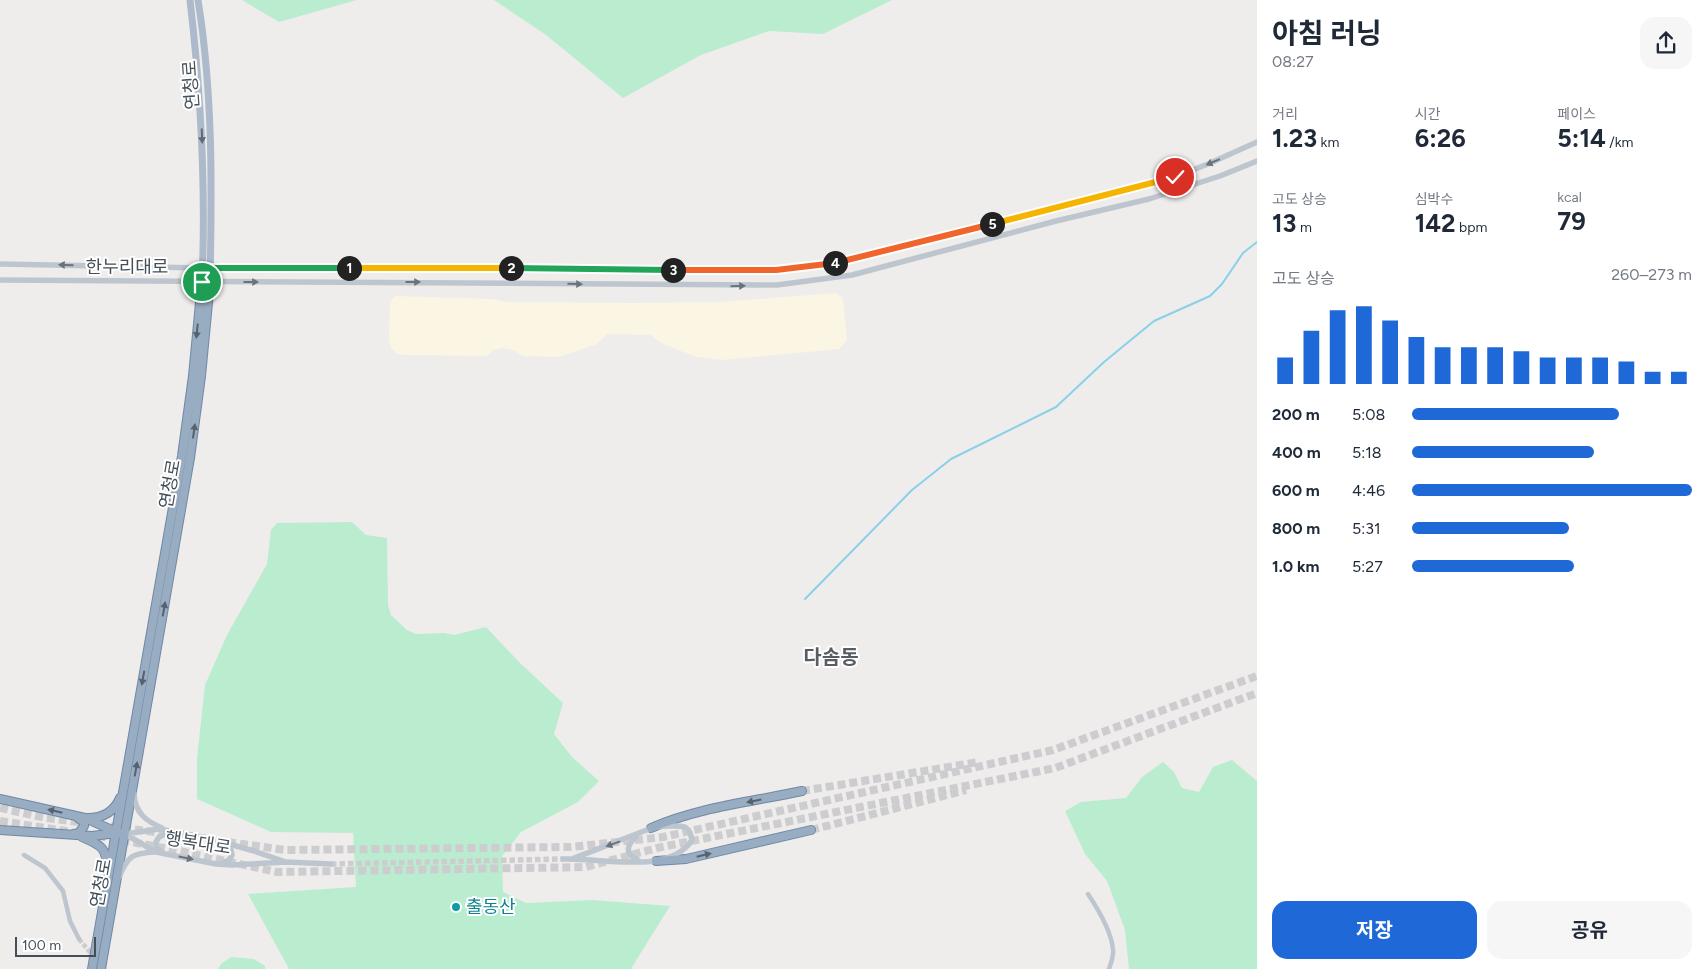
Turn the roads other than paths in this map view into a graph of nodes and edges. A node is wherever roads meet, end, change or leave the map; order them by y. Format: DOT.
graph roads {
  1 [pos="190,0"];
  2 [pos="198,0"];
  3 [pos="1257,142"];
  4 [pos="1257,160"];
  5 [pos="208,220"];
  6 [pos="0,264"];
  7 [pos="206,268"];
  8 [pos="0,280"];
  9 [pos="206,282"];
  10 [pos="129,785"];
  11 [pos="802,791"];
  12 [pos="0,799"];
  13 [pos="71,815"];
  14 [pos="85,818"];
  15 [pos="652,828"];
  16 [pos="0,830"];
  17 [pos="811,830"];
  18 [pos="171,832"];
  19 [pos="121,834"];
  20 [pos="639,834"];
  21 [pos="69,835"];
  22 [pos="78,836"];
  23 [pos="222,842"];
  24 [pos="118,851"];
  25 [pos="156,852"];
  26 [pos="165,854"];
  27 [pos="24,855"];
  28 [pos="574,858"];
  29 [pos="563,859"];
  30 [pos="641,861"];
  31 [pos="656,861"];
  32 [pos="286,862"];
  33 [pos="216,864"];
  34 [pos="331,864"];
  35 [pos="109,878"];
  36 [pos="116,883"];
  37 [pos="1088,894"];
  38 [pos="80,939"];
  39 [pos="92,969"];
  40 [pos="101,969"];
  41 [pos="1109,969"];
  1 -- 5 [label="main road, 연청로, one-way"];
  2 -- 5 [label="main road, 연청로"];
  3 -- 7 [label="street, 한누리대로, one-way"];
  9 -- 4 [label="street, 한누리대로, one-way"];
  5 -- 7 [label="main road, 연청로"];
  7 -- 6 [label="street, 한누리대로, one-way"];
  7 -- 9 [label="main road, 연청로"];
  8 -- 9 [label="street, 한누리대로"];
  9 -- 10 [label="highway, 연청로"];
  10 -- 14 [label="highway"];
  10 -- 18 [label="street"];
  10 -- 19 [label="highway, 연청로"];
  11 -- 15 [label="highway, one-way"];
  13 -- 12 [label="highway, one-way"];
  13 -- 14 [label="highway"];
  13 -- 21 [label="highway"];
  14 -- 19 [label="highway"];
  15 -- 20 [label="street"];
  15 -- 31 [label="street"];
  16 -- 21 [label="highway"];
  31 -- 17 [label="highway, one-way"];
  18 -- 19 [label="street, 행복대로"];
  18 -- 23 [label="street, 행복대로"];
  18 -- 26 [label="street"];
  19 -- 22 [label="highway"];
  19 -- 24 [label="highway, 연청로"];
  19 -- 25 [label="street, 행복대로"];
  20 -- 28 [label="street, one-way"];
  20 -- 30 [label="street"];
  21 -- 22 [label="highway"];
  22 -- 35 [label="highway"];
  23 -- 32 [label="street, 행복대로"];
  23 -- 33 [label="street"];
  24 -- 35 [label="highway, 연청로"];
  24 -- 36 [label="highway, 연청로"];
  25 -- 26 [label="street, 행복대로"];
  25 -- 36 [label="street"];
  26 -- 33 [label="street, 행복대로, one-way"];
  27 -- 38 [label="street"];
  28 -- 29 [label="street"];
  28 -- 30 [label="street"];
  30 -- 31 [label="street"];
  32 -- 33 [label="street, 행복대로"];
  32 -- 34 [label="street, 행복대로"];
  35 -- 39 [label="highway, 연청로"];
  36 -- 40 [label="highway, 연청로"];
  37 -- 41 [label="street"];
}
